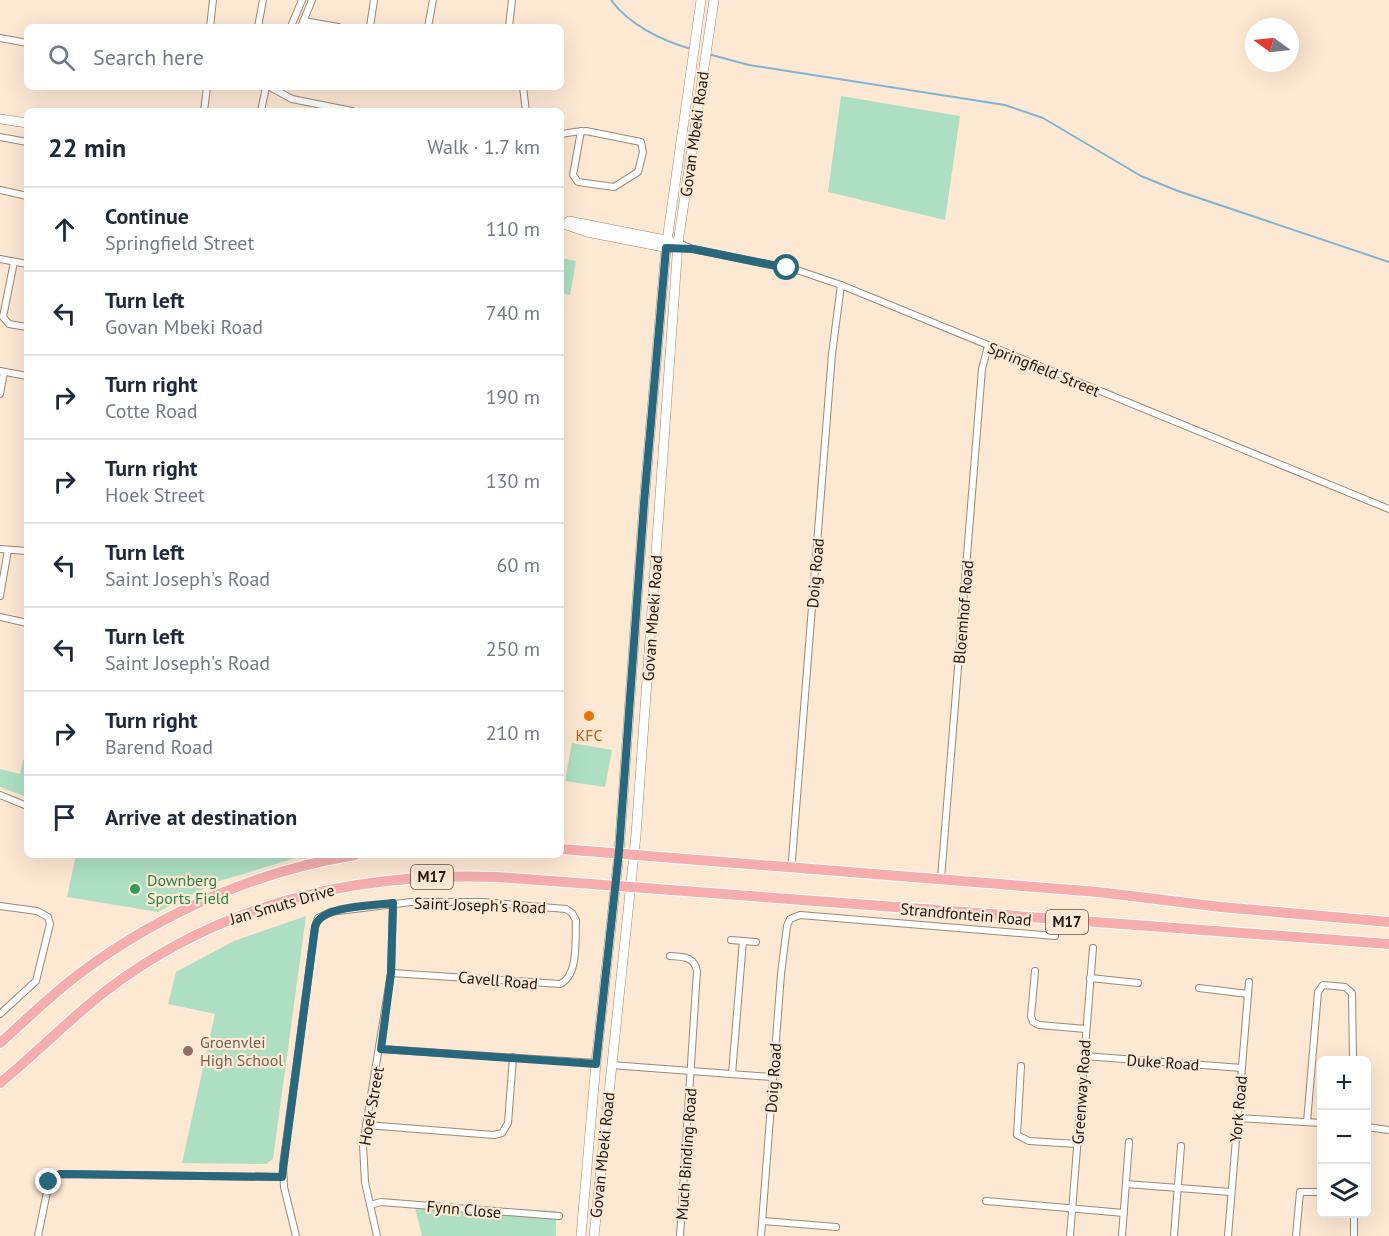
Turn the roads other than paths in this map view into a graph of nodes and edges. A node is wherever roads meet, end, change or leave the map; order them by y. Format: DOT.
graph roads {
  1 [pos="213,0"];
  2 [pos="263,0"];
  3 [pos="302,0"];
  4 [pos="312,0"];
  5 [pos="374,0"];
  6 [pos="433,0"];
  7 [pos="512,0"];
  8 [pos="701,0"];
  9 [pos="714,0"];
  10 [pos="210,24"];
  11 [pos="259,24"];
  12 [pos="292,24"];
  13 [pos="303,24"];
  14 [pos="370,24"];
  15 [pos="429,24"];
  16 [pos="509,24"];
  17 [pos="0,38"];
  18 [pos="24,42"];
  19 [pos="207,90"];
  20 [pos="267,90"];
  21 [pos="274,90"];
  22 [pos="523,90"];
  23 [pos="204,108"];
  24 [pos="262,108"];
  25 [pos="323,108"];
  26 [pos="526,108"];
  27 [pos="0,119"];
  28 [pos="24,123"];
  29 [pos="581,131"];
  30 [pos="564,134"];
  31 [pos="0,137"];
  32 [pos="24,141"];
  33 [pos="0,190"];
  34 [pos="24,195"];
  35 [pos="564,223"];
  36 [pos="666,244"];
  37 [pos="678,246"];
  38 [pos="0,259"];
  39 [pos="14,262"];
  40 [pos="24,264"];
  41 [pos="841,285"];
  42 [pos="24,326"];
  43 [pos="988,346"];
  44 [pos="2,371"];
  45 [pos="24,375"];
  46 [pos="0,394"];
  47 [pos="1389,509"];
  48 [pos="0,549"];
  49 [pos="8,550"];
  50 [pos="24,551"];
  51 [pos="0,596"];
  52 [pos="0,617"];
  53 [pos="24,622"];
  54 [pos="0,795"];
  55 [pos="24,805"];
  56 [pos="564,849"];
  57 [pos="619,852"];
  58 [pos="634,854"];
  59 [pos="343,858"];
  60 [pos="792,860"];
  61 [pos="941,879"];
  62 [pos="616,886"];
  63 [pos="631,887"];
  64 [pos="393,903"];
  65 [pos="0,906"];
  66 [pos="1389,922"];
  67 [pos="1055,936"];
  68 [pos="731,940"];
  69 [pos="744,941"];
  70 [pos="756,942"];
  71 [pos="574,945"];
  72 [pos="1389,945"];
  73 [pos="1093,948"];
  74 [pos="670,956"];
  75 [pos="1035,971"];
  76 [pos="391,973"];
  77 [pos="1090,978"];
  78 [pos="1249,982"];
  79 [pos="1138,983"];
  80 [pos="1199,988"];
  81 [pos="1248,994"];
  82 [pos="0,1012"];
  83 [pos="1086,1029"];
  84 [pos="0,1043"];
  85 [pos="381,1049"];
  86 [pos="1084,1056"];
  87 [pos="1353,1056"];
  88 [pos="513,1057"];
  89 [pos="596,1064"];
  90 [pos="610,1065"];
  91 [pos="1021,1066"];
  92 [pos="1242,1068"];
  93 [pos="691,1072"];
  94 [pos="732,1074"];
  95 [pos="772,1077"];
  96 [pos="0,1083"];
  97 [pos="1238,1118"];
  98 [pos="1307,1122"];
  99 [pos="1317,1123"];
  100 [pos="366,1125"];
  101 [pos="1371,1128"];
  102 [pos="1389,1130"];
  103 [pos="1129,1142"];
  104 [pos="1077,1144"];
  105 [pos="1181,1146"];
  106 [pos="282,1177"];
  107 [pos="1126,1184"];
  108 [pos="1178,1188"];
  109 [pos="1231,1192"];
  110 [pos="1317,1192"];
  111 [pos="986,1201"];
  112 [pos="370,1205"];
  113 [pos="1072,1209"];
  114 [pos="1124,1213"];
  115 [pos="559,1216"];
  116 [pos="1354,1218"];
  117 [pos="763,1221"];
  118 [pos="836,1227"];
  119 [pos="38,1236"];
  120 [pos="296,1236"];
  121 [pos="377,1236"];
  122 [pos="581,1236"];
  123 [pos="594,1236"];
  124 [pos="680,1236"];
  125 [pos="761,1236"];
  126 [pos="1070,1236"];
  127 [pos="1122,1236"];
  128 [pos="1174,1236"];
  129 [pos="1228,1236"];
  130 [pos="1296,1236"];
  131 [pos="1354,1236"];
  1 -- 10 [label="street"];
  2 -- 11 [label="street"];
  3 -- 12 [label="street"];
  4 -- 13 [label="street"];
  5 -- 14 [label="street"];
  6 -- 15 [label="street"];
  7 -- 16 [label="street"];
  8 -- 36 [label="main road, Govan Mbeki Road"];
  9 -- 37 [label="main road, Govan Mbeki Road"];
  17 -- 18 [label="street"];
  19 -- 23 [label="street"];
  20 -- 24 [label="street"];
  21 -- 25 [label="street"];
  22 -- 26 [label="street"];
  27 -- 28 [label="main road"];
  29 -- 29 [label="street"];
  29 -- 30 [label="street"];
  31 -- 32 [label="street"];
  33 -- 34 [label="street"];
  35 -- 36 [label="main road"];
  36 -- 37 [label="main road"];
  36 -- 57 [label="main road, Govan Mbeki Road"];
  37 -- 41 [label="street, Springfield Street"];
  37 -- 58 [label="main road, Govan Mbeki Road"];
  38 -- 39 [label="street"];
  39 -- 40 [label="street"];
  39 -- 42 [label="street"];
  41 -- 43 [label="street, Springfield Street"];
  41 -- 60 [label="street, Doig Road"];
  43 -- 47 [label="street, Springfield Street"];
  43 -- 61 [label="street, Bloemhof Road"];
  44 -- 45 [label="street"];
  44 -- 46 [label="street"];
  48 -- 49 [label="street"];
  49 -- 50 [label="street"];
  49 -- 51 [label="street"];
  52 -- 53 [label="street"];
  54 -- 55 [label="street"];
  56 -- 57 [label="main road, M17"];
  57 -- 58 [label="main road, Strandfontein Road / M17"];
  57 -- 62 [label="main road, Govan Mbeki Road"];
  58 -- 61 [label="main road, Strandfontein Road / M17"];
  58 -- 63 [label="main road, Govan Mbeki Road"];
  59 -- 84 [label="main road, Jan Smuts Drive"];
  61 -- 66 [label="main road, Strandfontein Road / M17"];
  62 -- 63 [label="main road, Strandfontein Road / M17"];
  62 -- 89 [label="main road, Govan Mbeki Road"];
  62 -- 96 [label="main road, Jan Smuts Drive / M17"];
  63 -- 72 [label="main road, Strandfontein Road / M17"];
  63 -- 90 [label="main road, Govan Mbeki Road"];
  64 -- 71 [label="street, Saint Joseph's Road"];
  64 -- 76 [label="street, Hoek Street"];
  64 -- 106 [label="street, Saint Joseph's Road"];
  65 -- 82 [label="street"];
  67 -- 95 [label="street, Doig Road"];
  68 -- 69 [label="street"];
  69 -- 70 [label="street"];
  69 -- 94 [label="street"];
  71 -- 76 [label="street, Cavell Road"];
  73 -- 77 [label="street, Greenway Road"];
  74 -- 93 [label="street, Much Binding Road"];
  75 -- 83 [label="street"];
  76 -- 85 [label="street, Hoek Street"];
  77 -- 79 [label="street"];
  77 -- 83 [label="street, Greenway Road"];
  78 -- 81 [label="street, York Road"];
  80 -- 81 [label="street"];
  81 -- 92 [label="street, York Road"];
  83 -- 86 [label="street, Greenway Road"];
  85 -- 88 [label="street"];
  85 -- 100 [label="street, Hoek Street"];
  86 -- 92 [label="street, Duke Road"];
  86 -- 104 [label="street, Greenway Road"];
  87 -- 98 [label="street"];
  88 -- 89 [label="street"];
  88 -- 100 [label="street"];
  89 -- 122 [label="main road, Govan Mbeki Road"];
  90 -- 93 [label="street"];
  90 -- 123 [label="main road, Govan Mbeki Road"];
  91 -- 104 [label="street"];
  92 -- 97 [label="street, York Road"];
  93 -- 94 [label="street"];
  93 -- 124 [label="street, Much Binding Road"];
  94 -- 95 [label="street"];
  95 -- 117 [label="street, Doig Road"];
  97 -- 98 [label="street"];
  97 -- 109 [label="street, York Road"];
  98 -- 99 [label="street"];
  100 -- 112 [label="street, Hoek Street"];
  101 -- 102 [label="street"];
  103 -- 107 [label="street"];
  104 -- 113 [label="street, Greenway Road"];
  105 -- 108 [label="street"];
  106 -- 119 [label="street"];
  106 -- 120 [label="street, Saint Joseph's Road"];
  107 -- 108 [label="street"];
  107 -- 114 [label="street"];
  108 -- 109 [label="street"];
  108 -- 128 [label="street"];
  109 -- 129 [label="street, York Road"];
  110 -- 130 [label="street"];
  111 -- 113 [label="street"];
  112 -- 115 [label="street, Fynn Close"];
  112 -- 121 [label="street, Hoek Street"];
  113 -- 114 [label="street"];
  113 -- 126 [label="street, Greenway Road"];
  114 -- 127 [label="street"];
  116 -- 131 [label="street"];
  117 -- 118 [label="street"];
  117 -- 125 [label="street, Doig Road"];
}
